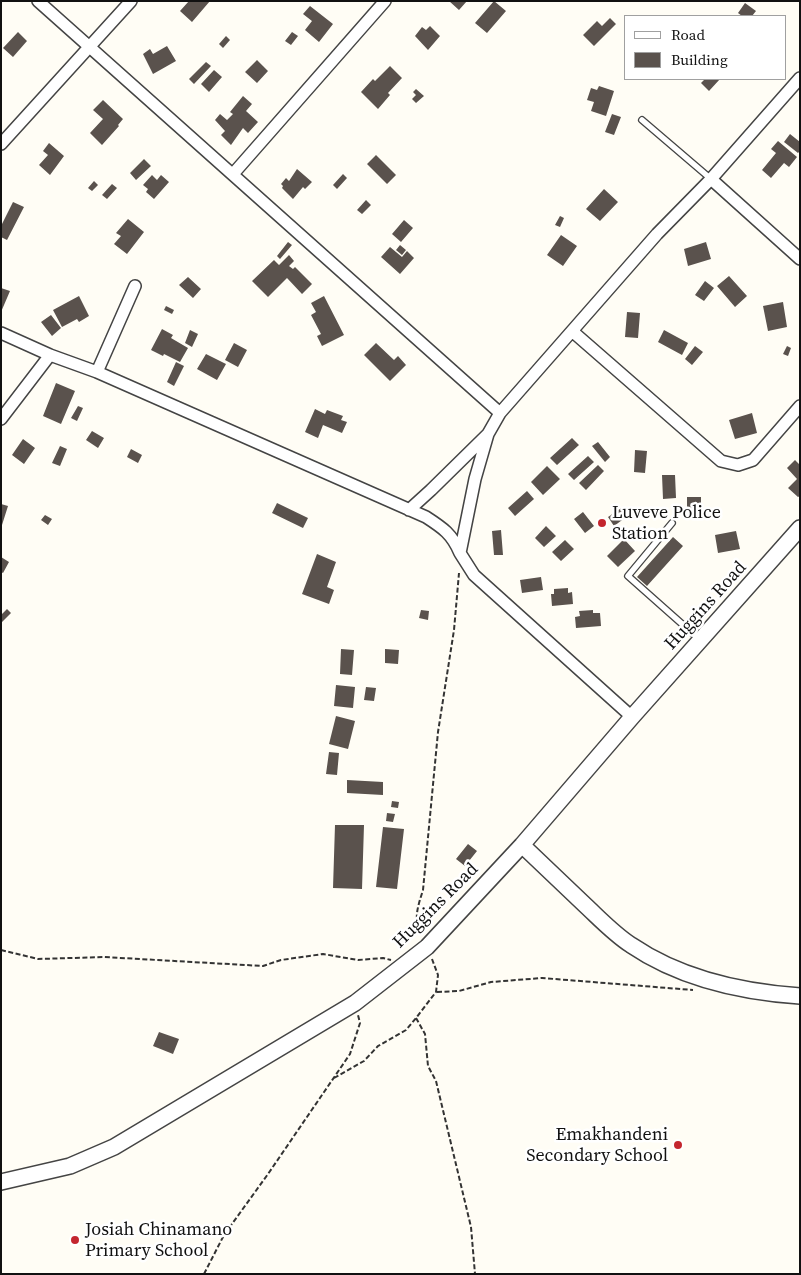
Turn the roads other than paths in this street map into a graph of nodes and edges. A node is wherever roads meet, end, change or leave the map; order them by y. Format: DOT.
graph roads {
  1 [pos="38,1"];
  2 [pos="131,1"];
  3 [pos="384,1"];
  4 [pos="90,48"];
  5 [pos="800,78"];
  6 [pos="642,120"];
  7 [pos="1,144"];
  8 [pos="233,174"];
  9 [pos="711,178"];
  10 [pos="800,259"];
  11 [pos="135,286"];
  12 [pos="572,331"];
  13 [pos="1,333"];
  14 [pos="50,355"];
  15 [pos="97,372"];
  16 [pos="800,406"];
  17 [pos="500,413"];
  18 [pos="1,419"];
  19 [pos="488,434"];
  20 [pos="409,510"];
  21 [pos="672,523"];
  22 [pos="800,528"];
  23 [pos="460,553"];
  24 [pos="700,640"];
  25 [pos="632,717"];
  26 [pos="522,845"];
  27 [pos="800,996"];
  28 [pos="1,1182"];
  1 -- 4 [label="street"];
  2 -- 4 [label="street"];
  3 -- 8 [label="street"];
  4 -- 7 [label="street"];
  4 -- 8 [label="street"];
  5 -- 9 [label="street"];
  6 -- 9 [label="lane"];
  8 -- 17 [label="street"];
  9 -- 10 [label="street"];
  9 -- 12 [label="street"];
  11 -- 15 [label="street"];
  12 -- 16 [label="street"];
  12 -- 17 [label="street"];
  13 -- 14 [label="street"];
  14 -- 15 [label="street"];
  14 -- 18 [label="street"];
  15 -- 20 [label="street"];
  17 -- 19 [label="street"];
  19 -- 20 [label="street"];
  19 -- 23 [label="street"];
  20 -- 23 [label="street"];
  21 -- 24 [label="lane"];
  22 -- 24 [label="street, Huggins Road"];
  23 -- 25 [label="street"];
  24 -- 25 [label="street, Huggins Road"];
  25 -- 26 [label="street, Huggins Road"];
  26 -- 27 [label="street"];
  26 -- 28 [label="street, Huggins Road"];
}
